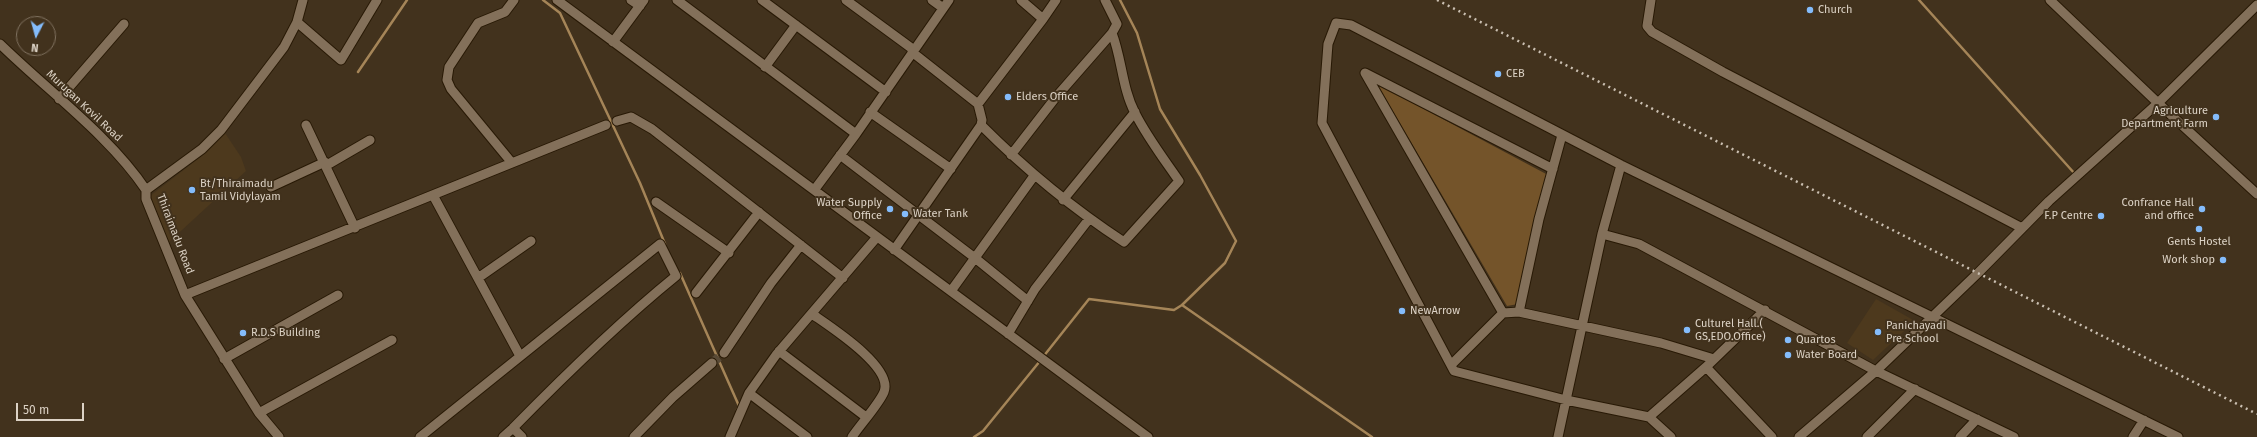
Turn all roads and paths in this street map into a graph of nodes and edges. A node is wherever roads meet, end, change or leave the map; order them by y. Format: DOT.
graph roads {
  1 [pos="303,0"];
  2 [pos="377,0"];
  3 [pos="514,0"];
  4 [pos="557,0"];
  5 [pos="631,0"];
  6 [pos="677,0"];
  7 [pos="762,0"];
  8 [pos="846,0"];
  9 [pos="932,0"];
  10 [pos="949,0"];
  11 [pos="1021,0"];
  12 [pos="1056,0"];
  13 [pos="1105,0"];
  14 [pos="1651,0"];
  15 [pos="2050,0"];
  16 [pos="642,3"];
  17 [pos="2257,5"];
  18 [pos="943,8"];
  19 [pos="1043,19"];
  20 [pos="297,22"];
  21 [pos="124,24"];
  22 [pos="796,25"];
  23 [pos="1112,33"];
  24 [pos="613,42"];
  25 [pos="0,44"];
  26 [pos="913,51"];
  27 [pos="765,67"];
  28 [pos="886,92"];
  29 [pos="59,98"];
  30 [pos="2158,103"];
  31 [pos="978,104"];
  32 [pos="870,112"];
  33 [pos="1135,112"];
  34 [pos="617,121"];
  35 [pos="306,124"];
  36 [pos="606,125"];
  37 [pos="981,126"];
  38 [pos="856,134"];
  39 [pos="1562,135"];
  40 [pos="370,140"];
  41 [pos="840,155"];
  42 [pos="1011,155"];
  43 [pos="512,163"];
  44 [pos="326,164"];
  45 [pos="1621,165"];
  46 [pos="951,169"];
  47 [pos="1552,169"];
  48 [pos="1034,176"];
  49 [pos="270,187"];
  50 [pos="815,189"];
  51 [pos="146,190"];
  52 [pos="2257,194"];
  53 [pos="434,197"];
  54 [pos="1064,200"];
  55 [pos="656,202"];
  56 [pos="759,212"];
  57 [pos="917,215"];
  58 [pos="1088,219"];
  59 [pos="355,228"];
  60 [pos="2022,228"];
  61 [pos="1602,234"];
  62 [pos="877,236"];
  63 [pos="531,241"];
  64 [pos="801,245"];
  65 [pos="894,250"];
  66 [pos="729,253"];
  67 [pos="975,258"];
  68 [pos="478,278"];
  69 [pos="843,278"];
  70 [pos="950,292"];
  71 [pos="696,293"];
  72 [pos="185,295"];
  73 [pos="338,295"];
  74 [pos="1028,301"];
  75 [pos="1765,310"];
  76 [pos="1519,312"];
  77 [pos="1503,313"];
  78 [pos="812,314"];
  79 [pos="1932,316"];
  80 [pos="1582,326"];
  81 [pos="1008,334"];
  82 [pos="392,340"];
  83 [pos="780,351"];
  84 [pos="724,353"];
  85 [pos="520,356"];
  86 [pos="224,359"];
  87 [pos="1714,359"];
  88 [pos="712,363"];
  89 [pos="1451,364"];
  90 [pos="1706,367"];
  91 [pos="1876,371"];
  92 [pos="1915,389"];
  93 [pos="749,393"];
  94 [pos="1566,400"];
  95 [pos="259,413"];
  96 [pos="866,417"];
  97 [pos="1649,417"];
  98 [pos="1977,419"];
  99 [pos="2144,420"];
  100 [pos="513,428"];
  101 [pos="733,435"];
  102 [pos="279,437"];
  103 [pos="420,437"];
  104 [pos="503,437"];
  105 [pos="522,437"];
  106 [pos="634,437"];
  107 [pos="807,437"];
  108 [pos="852,437"];
  109 [pos="1148,437"];
  110 [pos="1558,437"];
  111 [pos="1671,437"];
  112 [pos="1772,437"];
  113 [pos="1799,437"];
  114 [pos="1867,437"];
  115 [pos="1960,437"];
  116 [pos="2014,437"];
  117 [pos="2133,437"];
  118 [pos="2178,437"];
  1 -- 20 [label="street, Thiraimadu Road"];
  2 -- 20 [label="street"];
  3 -- 43 [label="street"];
  4 -- 24 [label="street"];
  5 -- 16 [label="street"];
  6 -- 27 [label="street"];
  7 -- 22 [label="street"];
  8 -- 26 [label="street"];
  9 -- 18 [label="street"];
  10 -- 18 [label="street"];
  11 -- 19 [label="street"];
  12 -- 19 [label="street"];
  13 -- 23 [label="street"];
  14 -- 60 [label="street"];
  15 -- 30 [label="street"];
  16 -- 24 [label="street"];
  17 -- 30 [label="street"];
  18 -- 26 [label="street"];
  19 -- 31 [label="street"];
  20 -- 51 [label="street, Thiraimadu Road"];
  21 -- 29 [label="street"];
  22 -- 27 [label="street"];
  22 -- 28 [label="street"];
  23 -- 33 [label="street"];
  23 -- 42 [label="street"];
  24 -- 50 [label="street"];
  25 -- 29 [label="street, Murugan Kovil Road"];
  26 -- 28 [label="street"];
  26 -- 31 [label="street"];
  27 -- 38 [label="street"];
  28 -- 32 [label="street"];
  29 -- 51 [label="street, Murugan Kovil Road"];
  30 -- 52 [label="street"];
  30 -- 60 [label="street"];
  31 -- 37 [label="street"];
  32 -- 38 [label="street"];
  32 -- 46 [label="street"];
  33 -- 54 [label="street"];
  33 -- 58 [label="street"];
  34 -- 56 [label="street"];
  35 -- 44 [label="street"];
  36 -- 43 [label="street"];
  37 -- 42 [label="street"];
  37 -- 46 [label="street"];
  38 -- 41 [label="street"];
  39 -- 45 [label="street"];
  39 -- 47 [label="street"];
  39 -- 89 [label="street"];
  40 -- 44 [label="street"];
  41 -- 50 [label="street"];
  41 -- 57 [label="street"];
  42 -- 48 [label="street"];
  43 -- 53 [label="street"];
  44 -- 49 [label="street"];
  44 -- 59 [label="street"];
  45 -- 61 [label="street"];
  45 -- 79 [label="street"];
  46 -- 57 [label="street"];
  47 -- 76 [label="street"];
  47 -- 77 [label="street"];
  48 -- 54 [label="street"];
  48 -- 67 [label="street"];
  50 -- 62 [label="street"];
  51 -- 72 [label="street, Thiraimadu Road"];
  53 -- 59 [label="street"];
  53 -- 68 [label="street"];
  54 -- 58 [label="street"];
  55 -- 66 [label="street"];
  56 -- 64 [label="street"];
  56 -- 66 [label="street"];
  57 -- 65 [label="street"];
  57 -- 67 [label="street"];
  58 -- 74 [label="street"];
  59 -- 72 [label="street"];
  60 -- 79 [label="street"];
  61 -- 75 [label="street"];
  61 -- 80 [label="street"];
  62 -- 65 [label="street"];
  62 -- 69 [label="street"];
  63 -- 68 [label="street"];
  64 -- 69 [label="street"];
  64 -- 84 [label="street"];
  65 -- 70 [label="street"];
  66 -- 71 [label="street"];
  67 -- 70 [label="street"];
  67 -- 74 [label="street"];
  68 -- 85 [label="street"];
  69 -- 78 [label="street"];
  70 -- 81 [label="street"];
  72 -- 86 [label="street, Thiraimadu Road"];
  73 -- 86 [label="street"];
  74 -- 81 [label="street"];
  75 -- 87 [label="street"];
  75 -- 91 [label="street"];
  76 -- 77 [label="street"];
  76 -- 80 [label="street"];
  77 -- 89 [label="street"];
  78 -- 83 [label="street"];
  78 -- 96 [label="street"];
  79 -- 91 [label="street"];
  79 -- 99 [label="street"];
  80 -- 87 [label="street"];
  80 -- 94 [label="street"];
  81 -- 109 [label="street"];
  82 -- 95 [label="street"];
  83 -- 93 [label="street"];
  83 -- 96 [label="street"];
  85 -- 100 [label="street"];
  85 -- 103 [label="street"];
  86 -- 95 [label="street, Thiraimadu Road"];
  87 -- 90 [label="street"];
  88 -- 106 [label="street"];
  89 -- 94 [label="street"];
  90 -- 97 [label="street"];
  90 -- 112 [label="street"];
  91 -- 92 [label="street"];
  91 -- 113 [label="street"];
  92 -- 98 [label="street"];
  92 -- 114 [label="street"];
  93 -- 101 [label="street"];
  93 -- 107 [label="street"];
  94 -- 97 [label="street"];
  94 -- 110 [label="street"];
  95 -- 102 [label="street, Thiraimadu Road"];
  96 -- 108 [label="street"];
  97 -- 111 [label="street"];
  98 -- 115 [label="street"];
  98 -- 116 [label="street"];
  99 -- 117 [label="street"];
  99 -- 118 [label="street"];
  100 -- 104 [label="street"];
  100 -- 105 [label="street"];
}
